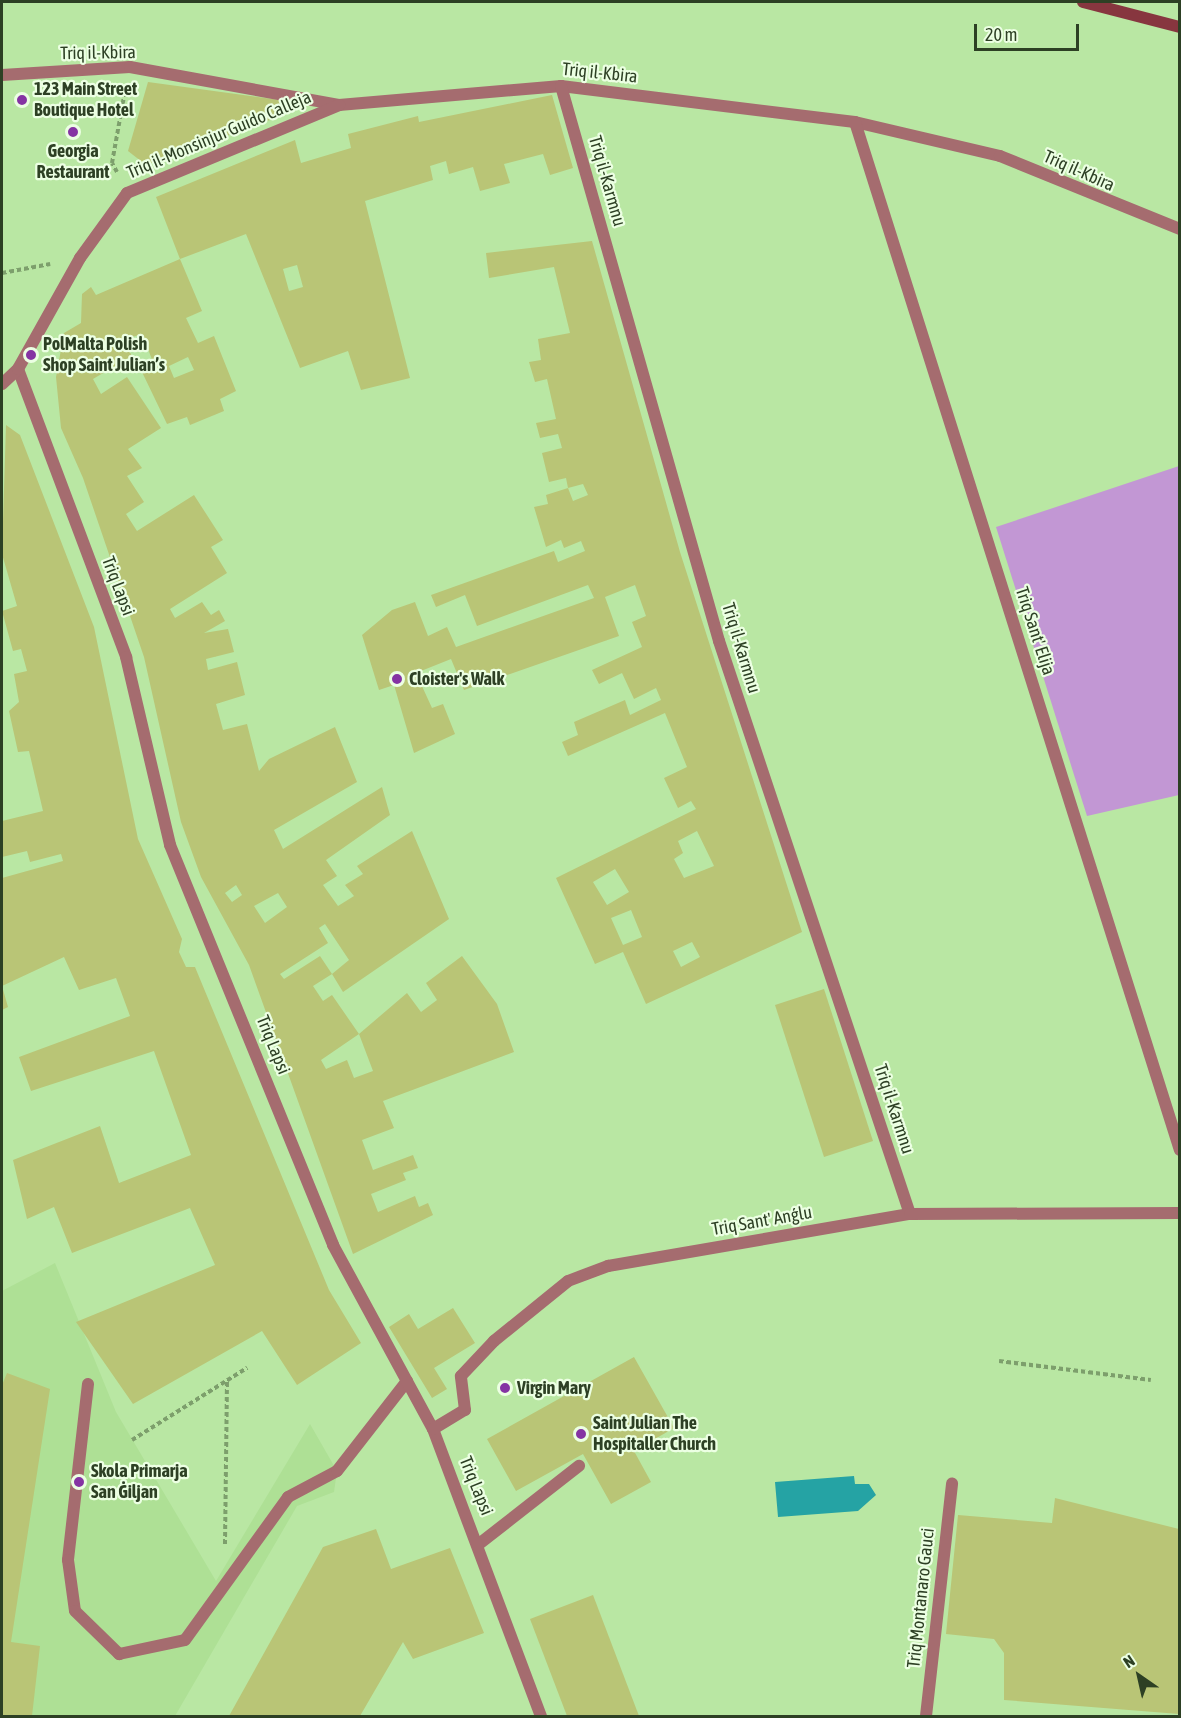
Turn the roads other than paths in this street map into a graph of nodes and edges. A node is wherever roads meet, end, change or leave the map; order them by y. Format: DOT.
graph roads {
  1 [pos="1083,2"];
  2 [pos="1179,27"];
  3 [pos="2,75"];
  4 [pos="561,86"];
  5 [pos="339,105"];
  6 [pos="855,122"];
  7 [pos="1179,229"];
  8 [pos="18,369"];
  9 [pos="2,384"];
  10 [pos="1179,1150"];
  11 [pos="1179,1213"];
  12 [pos="910,1214"];
  13 [pos="407,1381"];
  14 [pos="88,1384"];
  15 [pos="433,1429"];
  16 [pos="579,1466"];
  17 [pos="952,1483"];
  18 [pos="479,1544"];
  19 [pos="541,1716"];
  20 [pos="926,1716"];
  1 -- 2 [label="main road"];
  3 -- 5 [label="street, Triq il-Kbira"];
  4 -- 5 [label="street, Triq il-Kbira"];
  4 -- 6 [label="street, Triq il-Kbira"];
  4 -- 12 [label="street, Triq il-Karmnu"];
  5 -- 8 [label="street, Triq il-Monsinjur Guido Calleja"];
  6 -- 7 [label="street, Triq il-Kbira"];
  6 -- 10 [label="street, Triq Sant' Elija"];
  8 -- 9 [label="street, Triq il-Monsinjur Guido Calleja"];
  8 -- 13 [label="street, Triq Lapsi"];
  11 -- 12 [label="street, Triq Sant' Anǵlu"];
  12 -- 15 [label="street, Triq Sant' Anǵlu"];
  13 -- 14 [label="street"];
  13 -- 15 [label="street, Triq Lapsi"];
  15 -- 18 [label="street, Triq Lapsi"];
  16 -- 18 [label="street"];
  17 -- 20 [label="street, Triq Montanaro Gauci"];
  18 -- 19 [label="street, Triq Lapsi"];
}
